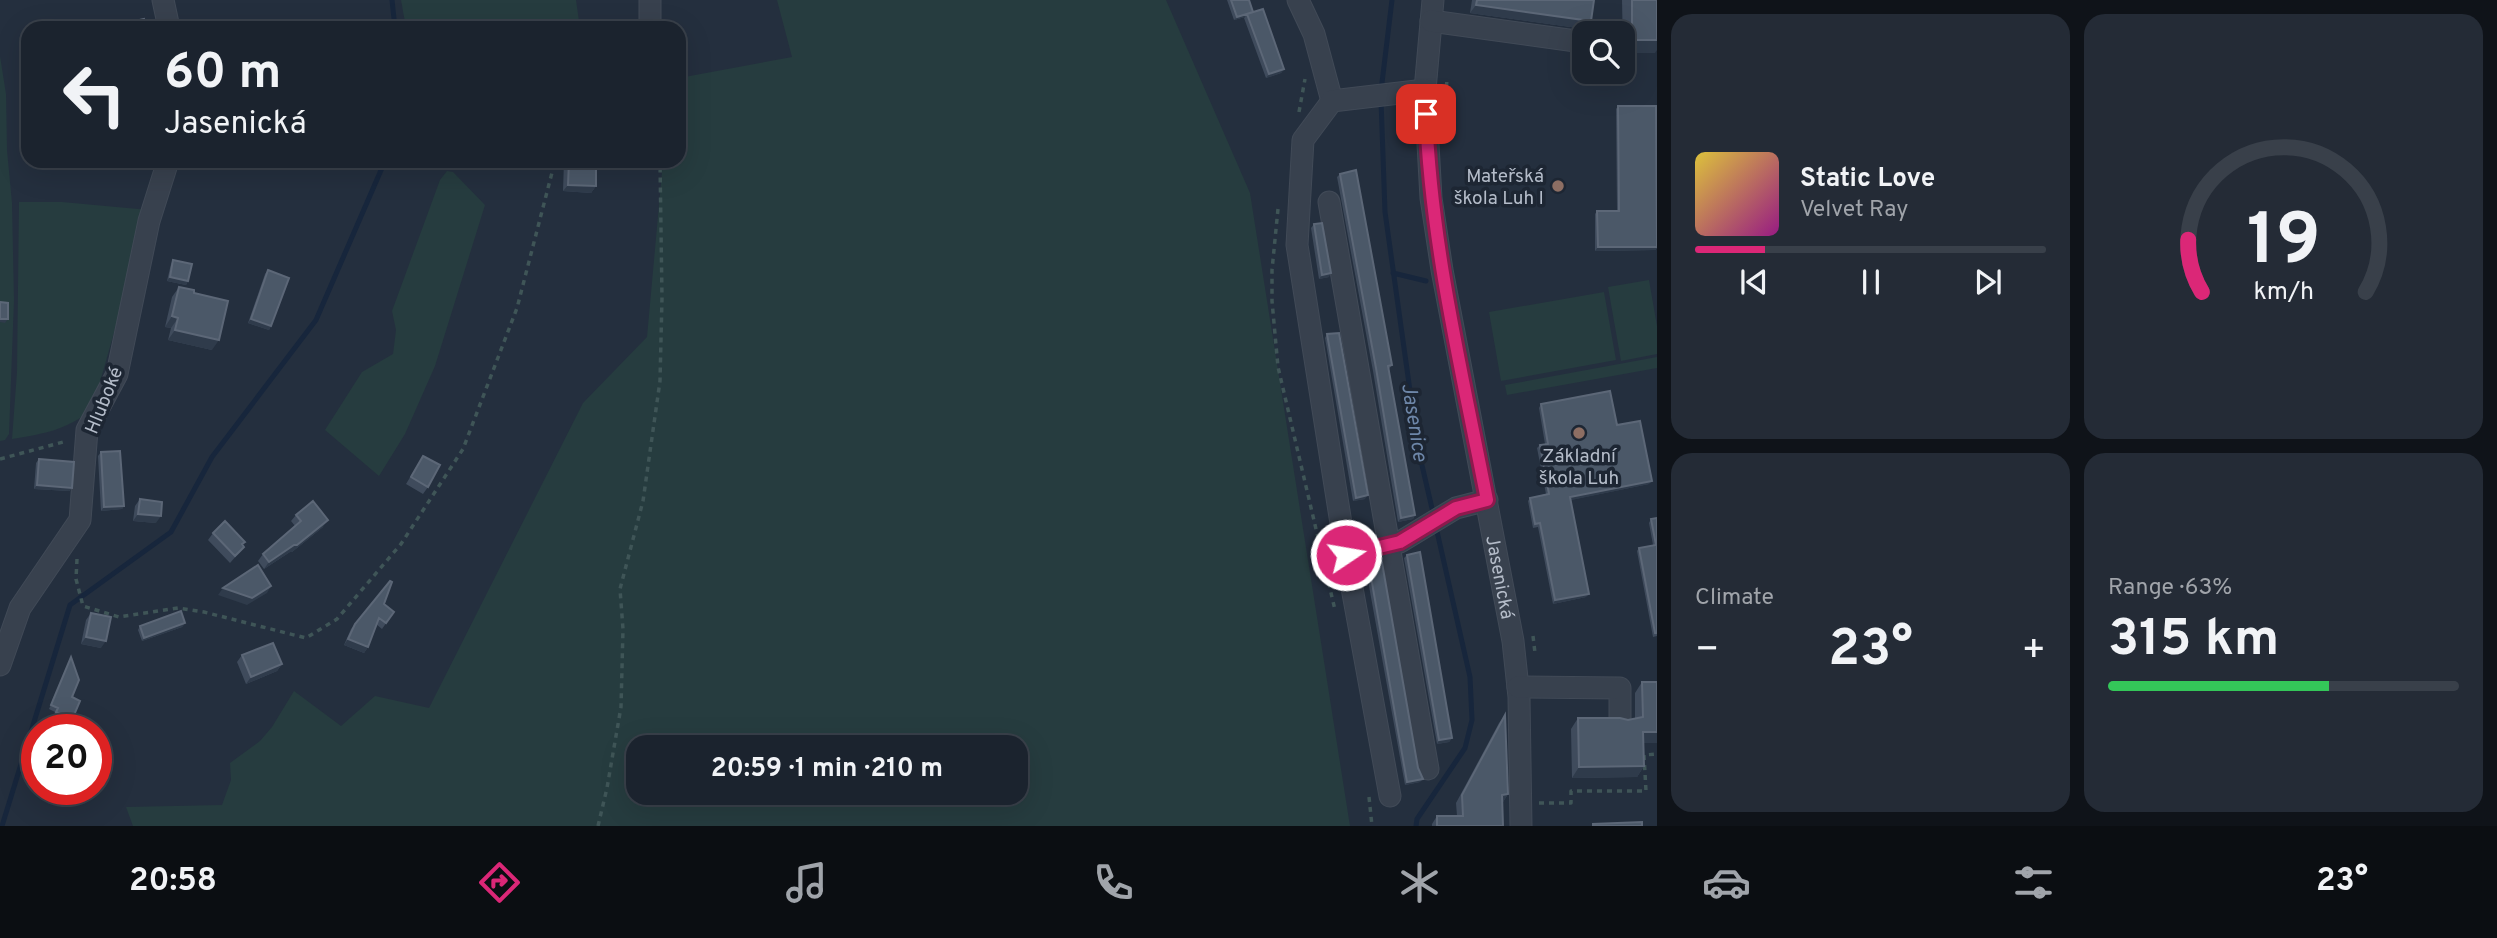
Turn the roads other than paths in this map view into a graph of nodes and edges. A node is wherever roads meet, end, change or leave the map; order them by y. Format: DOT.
graph roads {
  1 [pos="163,0"];
  2 [pos="650,0"];
  3 [pos="1298,0"];
  4 [pos="1432,10"];
  5 [pos="168,21"];
  6 [pos="650,21"];
  7 [pos="1572,40"];
  8 [pos="1425,90"];
  9 [pos="1332,101"];
  10 [pos="166,168"];
  11 [pos="1329,202"];
  12 [pos="1487,500"];
  13 [pos="1390,546"];
  14 [pos="1346,555"];
  15 [pos="0,665"];
  16 [pos="1528,687"];
  17 [pos="1620,718"];
  18 [pos="1428,769"];
  19 [pos="1390,796"];
  20 [pos="1521,826"];
  1 -- 5 [label="street"];
  2 -- 6 [label="street"];
  3 -- 9 [label="street"];
  4 -- 7 [label="street"];
  4 -- 8 [label="street, Jasenická"];
  8 -- 9 [label="street"];
  8 -- 12 [label="street, Jasenická"];
  9 -- 14 [label="street"];
  10 -- 15 [label="street, Hluboké"];
  11 -- 13 [label="street"];
  12 -- 13 [label="street"];
  12 -- 16 [label="street, Jasenická"];
  13 -- 14 [label="street"];
  13 -- 18 [label="street"];
  14 -- 19 [label="street"];
  16 -- 17 [label="street"];
  16 -- 20 [label="street, Jasenická"];
}
